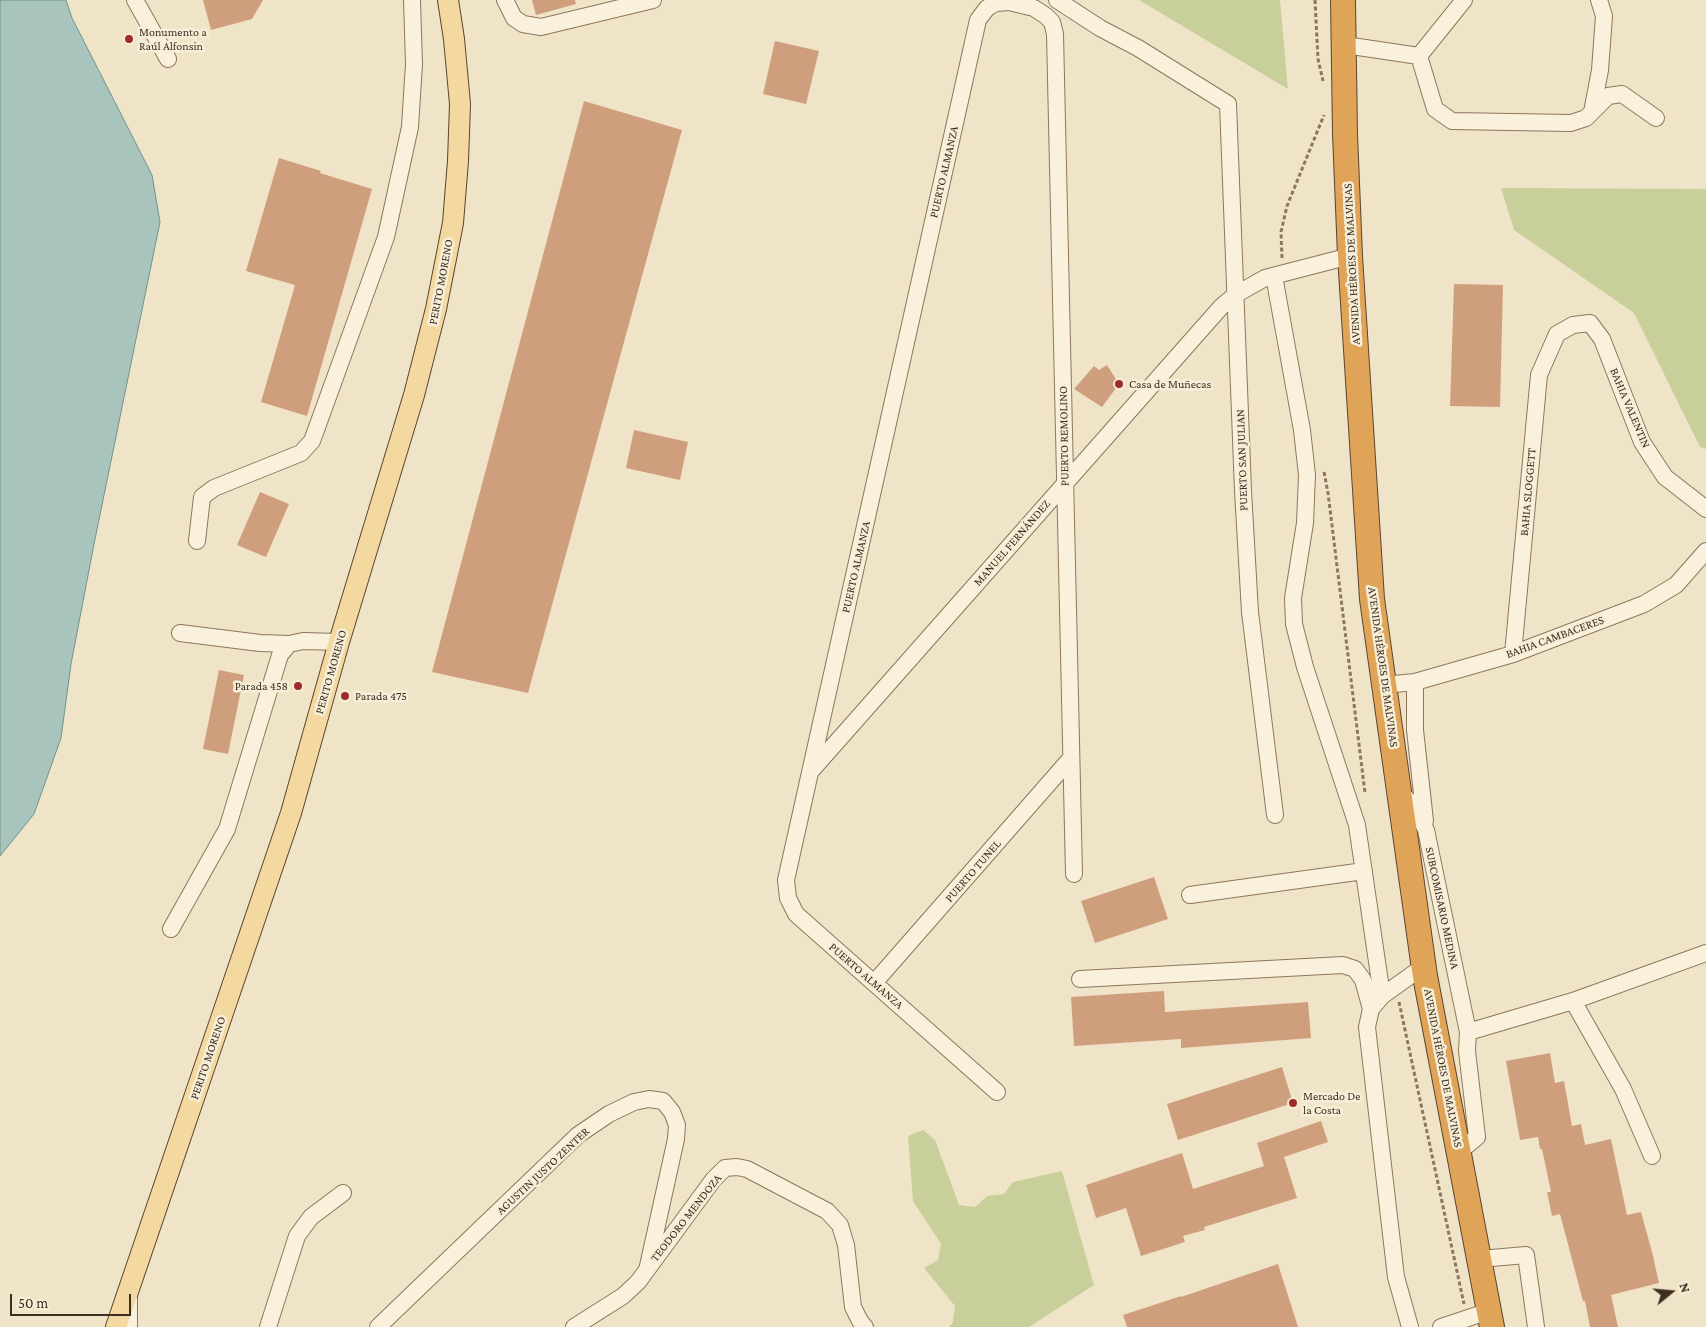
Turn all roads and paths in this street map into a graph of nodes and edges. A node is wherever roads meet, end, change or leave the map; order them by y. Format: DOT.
graph roads {
  1 [pos="135,0"];
  2 [pos="412,0"];
  3 [pos="448,0"];
  4 [pos="505,0"];
  5 [pos="653,0"];
  6 [pos="1058,0"];
  7 [pos="1315,0"];
  8 [pos="1344,0"];
  9 [pos="1464,0"];
  10 [pos="1599,0"];
  11 [pos="1036,4"];
  12 [pos="1345,45"];
  13 [pos="1419,56"];
  14 [pos="168,59"];
  15 [pos="1324,84"];
  16 [pos="1325,109"];
  17 [pos="1592,112"];
  18 [pos="1656,118"];
  19 [pos="1350,256"];
  20 [pos="1280,275"];
  21 [pos="1235,295"];
  22 [pos="1557,334"];
  23 [pos="1322,464"];
  24 [pos="1065,483"];
  25 [pos="1706,509"];
  26 [pos="198,541"];
  27 [pos="1706,550"];
  28 [pos="180,633"];
  29 [pos="339,642"];
  30 [pos="289,644"];
  31 [pos="1513,654"];
  32 [pos="1415,682"];
  33 [pos="1384,685"];
  34 [pos="1071,758"];
  35 [pos="810,773"];
  36 [pos="1400,791"];
  37 [pos="1366,800"];
  38 [pos="1275,815"];
  39 [pos="1426,830"];
  40 [pos="1364,871"];
  41 [pos="1074,874"];
  42 [pos="1190,896"];
  43 [pos="172,929"];
  44 [pos="1706,953"];
  45 [pos="1424,966"];
  46 [pos="1080,979"];
  47 [pos="874,983"];
  48 [pos="1389,992"];
  49 [pos="1573,1001"];
  50 [pos="1372,1010"];
  51 [pos="1468,1032"];
  52 [pos="997,1092"];
  53 [pos="1459,1152"];
  54 [pos="1652,1156"];
  55 [pos="343,1193"];
  56 [pos="1480,1259"];
  57 [pos="648,1266"];
  58 [pos="130,1286"];
  59 [pos="1466,1319"];
  60 [pos="1491,1319"];
  61 [pos="116,1327"];
  62 [pos="129,1327"];
  63 [pos="268,1327"];
  64 [pos="378,1327"];
  65 [pos="574,1327"];
  66 [pos="866,1327"];
  67 [pos="1410,1327"];
  68 [pos="1441,1327"];
  69 [pos="1536,1327"];
  1 -- 14 [label="street"];
  2 -- 26 [label="street"];
  3 -- 29 [label="main road, PERITO MORENO"];
  4 -- 5 [label="street"];
  6 -- 21 [label="street, PUERTO SAN JULIAN"];
  7 -- 15 [label="path"];
  8 -- 12 [label="highway, AVENIDA HÉROES DE MALVINAS"];
  9 -- 13 [label="street"];
  10 -- 17 [label="street"];
  11 -- 24 [label="street, PUERTO REMOLINO"];
  11 -- 35 [label="street, PUERTO ALMANZA"];
  12 -- 13 [label="street"];
  12 -- 19 [label="highway, AVENIDA HÉROES DE MALVINAS"];
  13 -- 17 [label="street"];
  16 -- 20 [label="path"];
  17 -- 18 [label="street"];
  19 -- 20 [label="street, MANUEL FERNÁNDEZ"];
  19 -- 33 [label="highway, AVENIDA HÉROES DE MALVINAS"];
  20 -- 21 [label="street, MANUEL FERNÁNDEZ"];
  20 -- 40 [label="street"];
  21 -- 24 [label="street, MANUEL FERNÁNDEZ"];
  21 -- 38 [label="street, PUERTO SAN JULIAN"];
  22 -- 25 [label="street, BAHIA VALENTIN"];
  22 -- 31 [label="street, BAHIA SLOGGETT"];
  23 -- 37 [label="path"];
  24 -- 34 [label="street, PUERTO REMOLINO"];
  24 -- 35 [label="street, MANUEL FERNÁNDEZ"];
  27 -- 31 [label="street, BAHIA CAMBACERES"];
  28 -- 30 [label="street"];
  29 -- 30 [label="street"];
  29 -- 58 [label="main road, PERITO MORENO"];
  30 -- 43 [label="street"];
  31 -- 32 [label="street, BAHIA CAMBACERES"];
  32 -- 33 [label="street, BAHIA CAMBACERES"];
  32 -- 39 [label="street"];
  33 -- 36 [label="highway, AVENIDA HÉROES DE MALVINAS"];
  34 -- 41 [label="street, PUERTO REMOLINO"];
  34 -- 47 [label="street, PUERTO TUNEL"];
  35 -- 47 [label="street, PUERTO ALMANZA"];
  36 -- 39 [label="street, SUBCOMISARIO MEDINA"];
  36 -- 45 [label="highway, AVENIDA HÉROES DE MALVINAS"];
  39 -- 51 [label="street, SUBCOMISARIO MEDINA"];
  40 -- 42 [label="street"];
  40 -- 48 [label="street"];
  44 -- 49 [label="street"];
  45 -- 48 [label="street"];
  45 -- 53 [label="highway, AVENIDA HÉROES DE MALVINAS"];
  46 -- 50 [label="street"];
  47 -- 52 [label="street, PUERTO ALMANZA"];
  48 -- 50 [label="street"];
  48 -- 59 [label="path"];
  49 -- 51 [label="street"];
  49 -- 54 [label="street"];
  50 -- 67 [label="street"];
  51 -- 53 [label="street, SUBCOMISARIO MEDINA"];
  53 -- 56 [label="highway, AVENIDA HÉROES DE MALVINAS"];
  55 -- 63 [label="street"];
  56 -- 60 [label="highway, AVENIDA HÉROES DE MALVINAS"];
  56 -- 69 [label="street"];
  57 -- 64 [label="street, AGUSTIN JUSTO ZENTER"];
  57 -- 65 [label="street, TEODORO MENDOZA"];
  57 -- 66 [label="street, TEODORO MENDOZA"];
  58 -- 61 [label="main road, PERITO MORENO"];
  58 -- 62 [label="street"];
  59 -- 60 [label="street"];
  59 -- 68 [label="street"];
}
